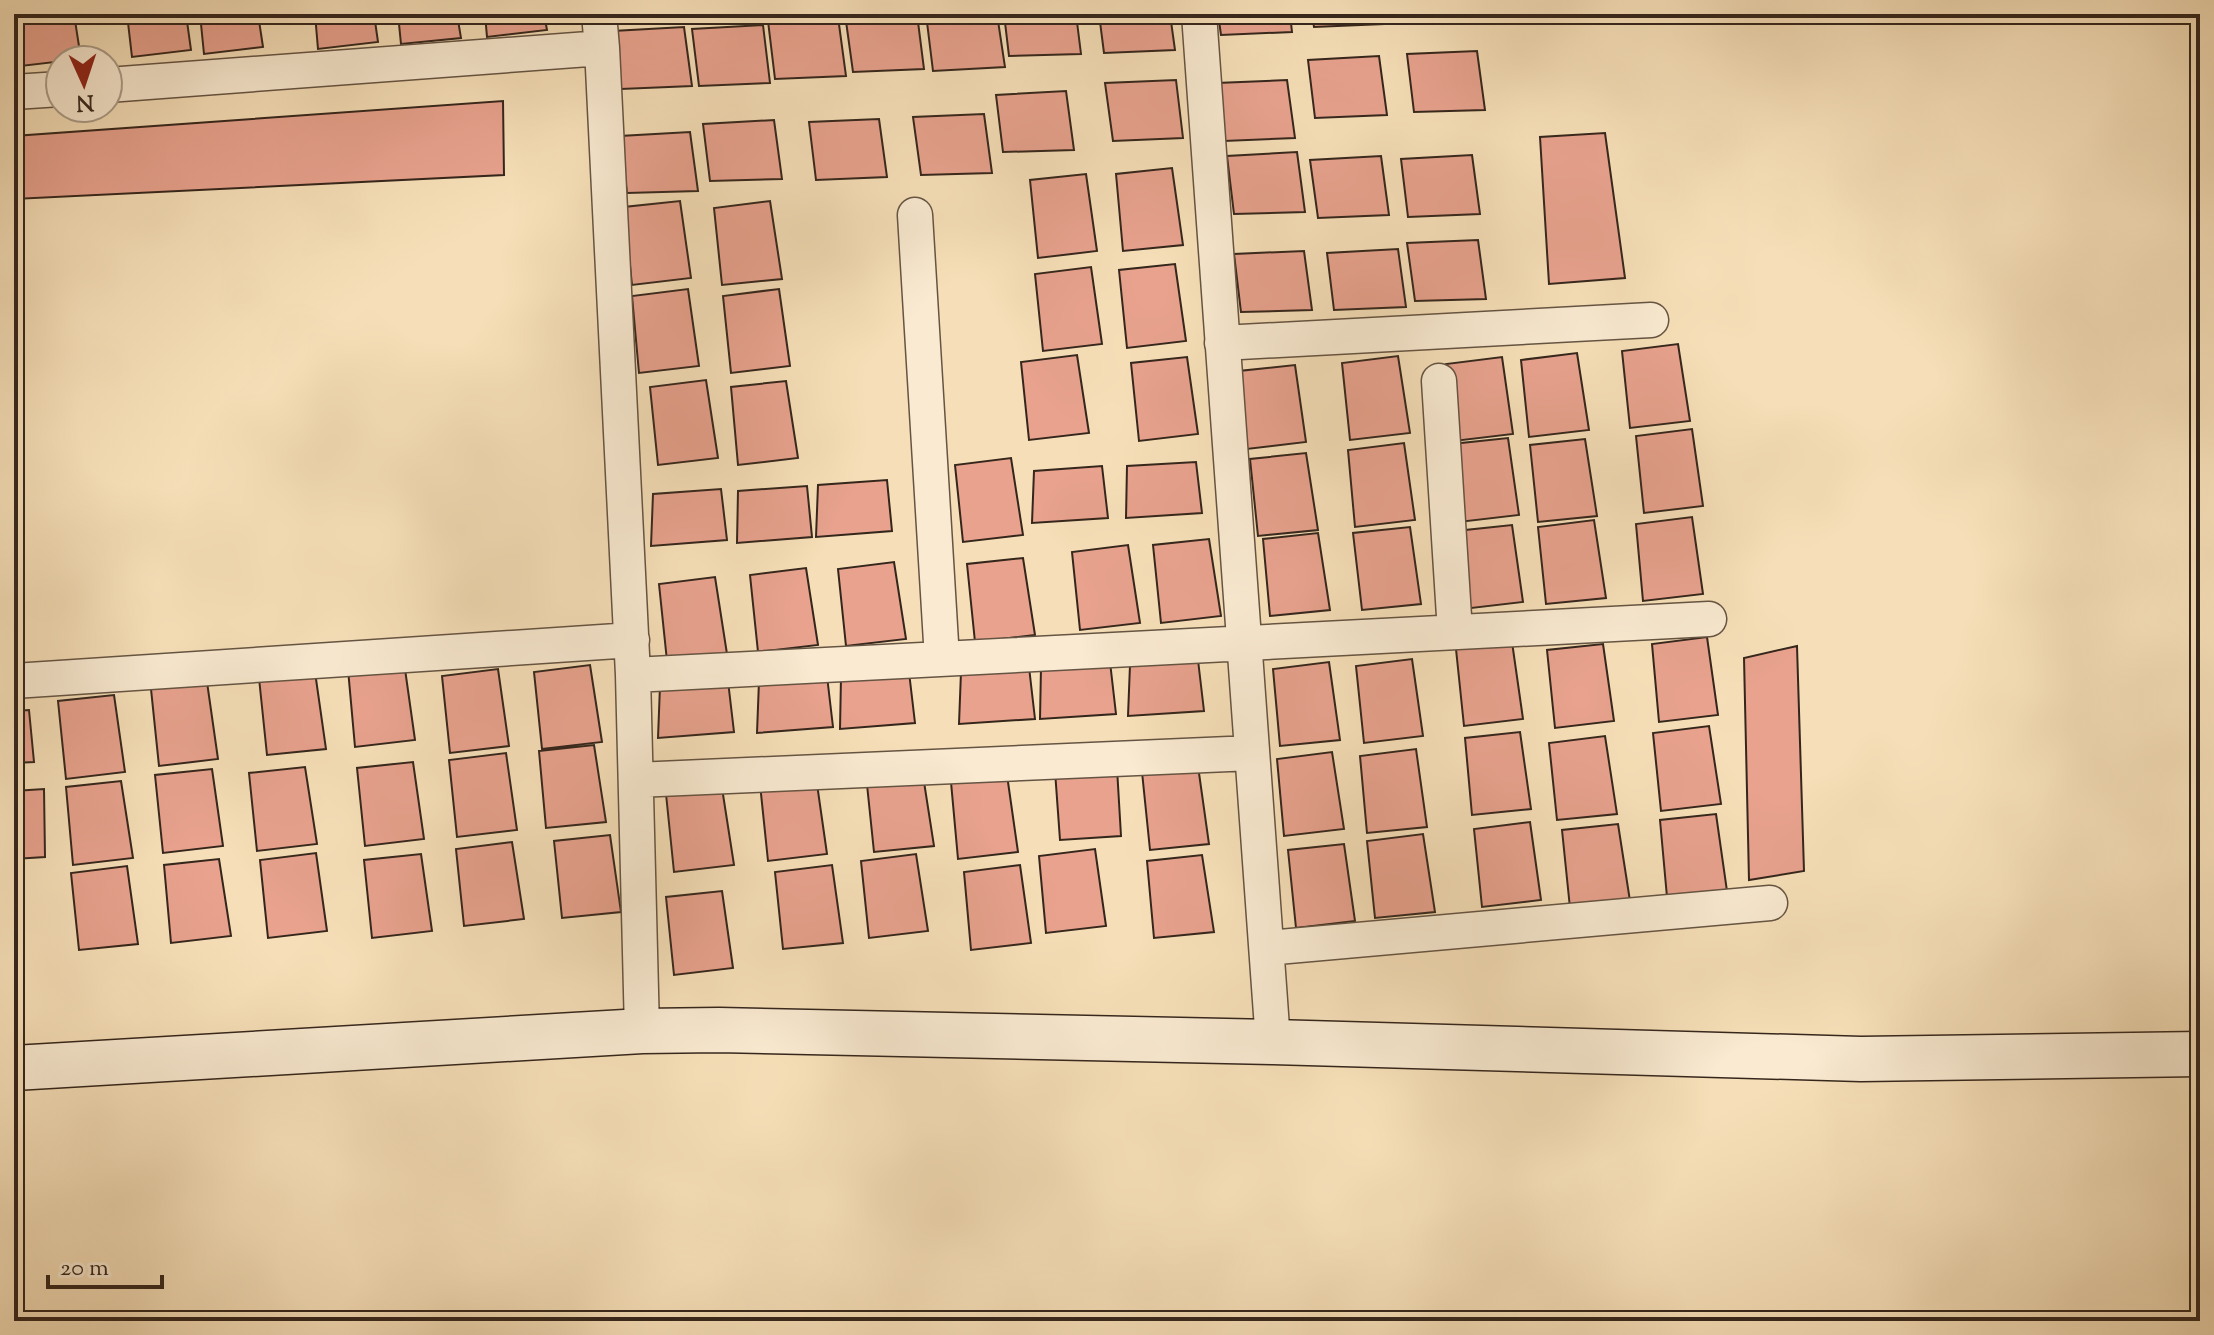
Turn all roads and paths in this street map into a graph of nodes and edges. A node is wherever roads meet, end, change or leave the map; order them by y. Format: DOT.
graph roads {
  1 [pos="599,14"];
  2 [pos="1199,14"];
  3 [pos="602,48"];
  4 [pos="124,84"];
  5 [pos="44,90"];
  6 [pos="14,92"];
  7 [pos="915,215"];
  8 [pos="1651,320"];
  9 [pos="1222,343"];
  10 [pos="1439,381"];
  11 [pos="1709,619"];
  12 [pos="1455,632"];
  13 [pos="632,640"];
  14 [pos="1244,643"];
  15 [pos="942,659"];
  16 [pos="633,675"];
  17 [pos="14,681"];
  18 [pos="1252,753"];
  19 [pos="636,780"];
  20 [pos="1770,903"];
  21 [pos="1267,948"];
  22 [pos="642,1031"];
  23 [pos="1273,1042"];
  24 [pos="2200,1054"];
  25 [pos="14,1068"];
  1 -- 3 [label="street"];
  2 -- 9 [label="street"];
  3 -- 4 [label="street"];
  3 -- 13 [label="street"];
  5 -- 6 [label="street"];
  7 -- 15 [label="street"];
  8 -- 9 [label="street"];
  9 -- 14 [label="street"];
  10 -- 12 [label="street"];
  11 -- 12 [label="street"];
  12 -- 14 [label="street"];
  13 -- 16 [label="street"];
  13 -- 17 [label="street"];
  14 -- 15 [label="street"];
  14 -- 18 [label="street"];
  15 -- 16 [label="street"];
  16 -- 19 [label="street"];
  18 -- 19 [label="street"];
  18 -- 21 [label="street"];
  19 -- 22 [label="street"];
  20 -- 21 [label="street"];
  21 -- 23 [label="street"];
  22 -- 23 [label="main road"];
  22 -- 25 [label="main road"];
  23 -- 24 [label="main road"];
}
